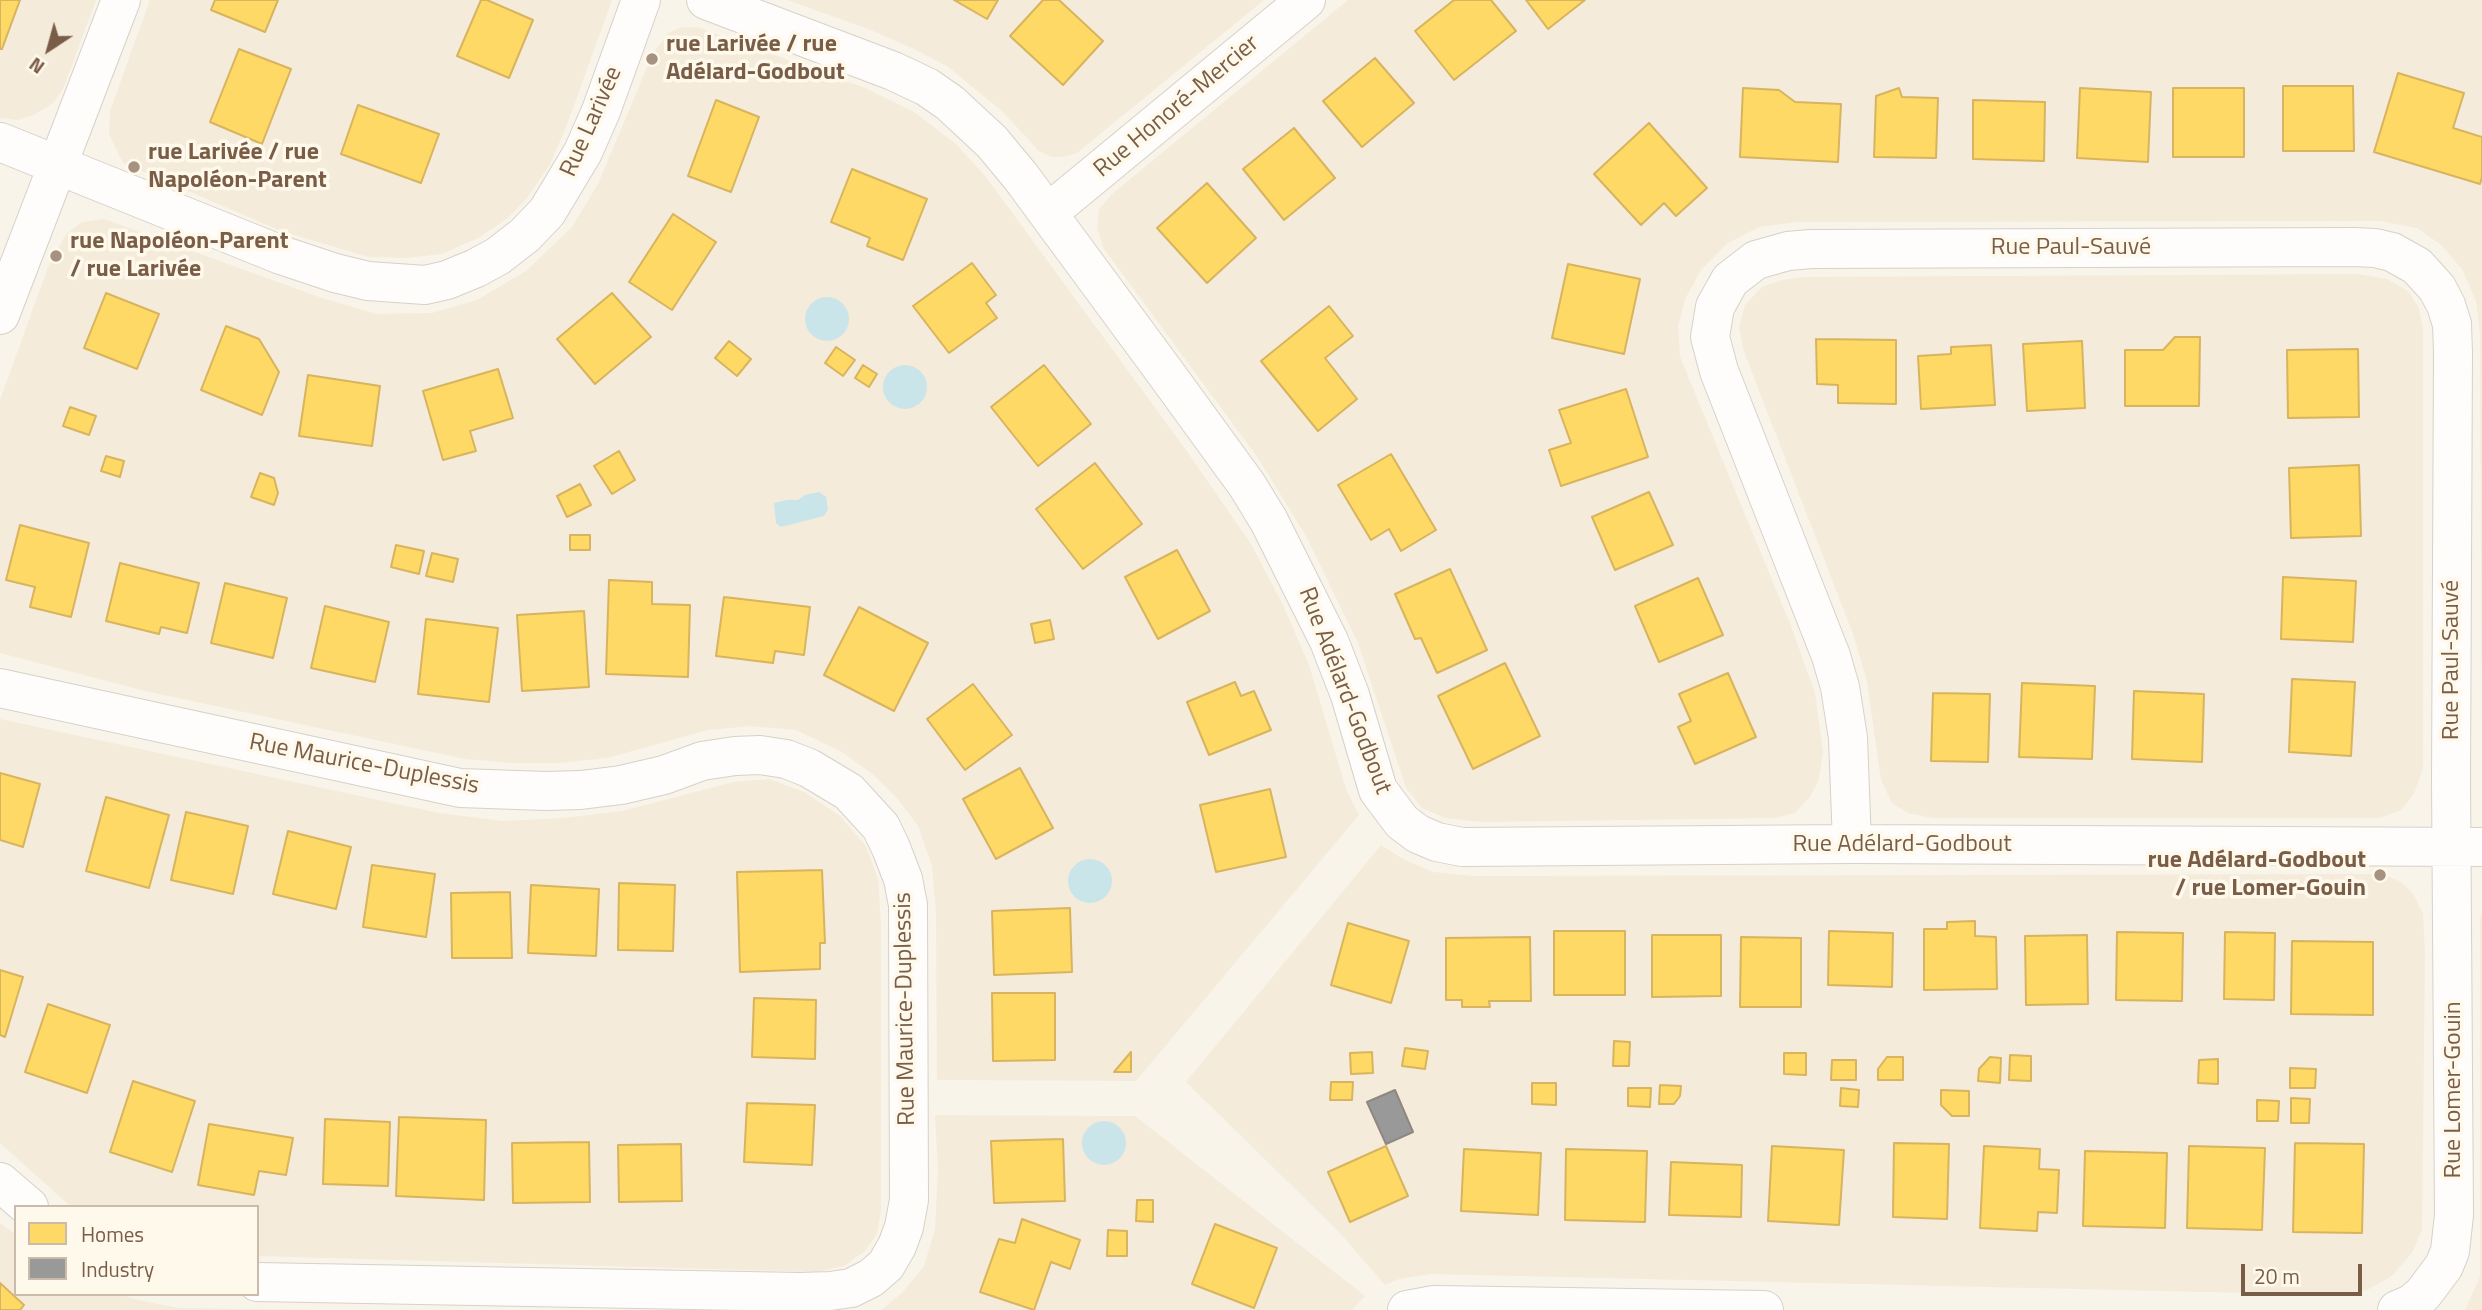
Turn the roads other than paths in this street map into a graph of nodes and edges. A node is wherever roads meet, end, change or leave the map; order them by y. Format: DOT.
graph roads {
  1 [pos="121,0"];
  2 [pos="641,0"];
  3 [pos="706,0"];
  4 [pos="1306,0"];
  5 [pos="0,142"];
  6 [pos="58,164"];
  7 [pos="1048,213"];
  8 [pos="0,315"];
  9 [pos="0,688"];
  10 [pos="1852,844"];
  11 [pos="2468,847"];
  12 [pos="0,1182"];
  13 [pos="27,1205"];
  14 [pos="259,1282"];
  15 [pos="1407,1310"];
  16 [pos="1764,1310"];
  17 [pos="2397,1310"];
  1 -- 6 [label="street"];
  2 -- 6 [label="street, Rue Larivée"];
  3 -- 7 [label="street, Rue Adélard-Godbout"];
  4 -- 7 [label="street, Rue Honoré-Mercier"];
  5 -- 6 [label="street, Rue Larivée"];
  6 -- 8 [label="street"];
  7 -- 10 [label="street, Rue Adélard-Godbout"];
  9 -- 14 [label="street, Rue Maurice-Duplessis"];
  10 -- 11 [label="street, Rue Adélard-Godbout"];
  10 -- 11 [label="street, Rue Paul-Sauvé"];
  11 -- 17 [label="street, Rue Lomer-Gouin"];
  12 -- 13 [label="street"];
  15 -- 16 [label="street"];
}
